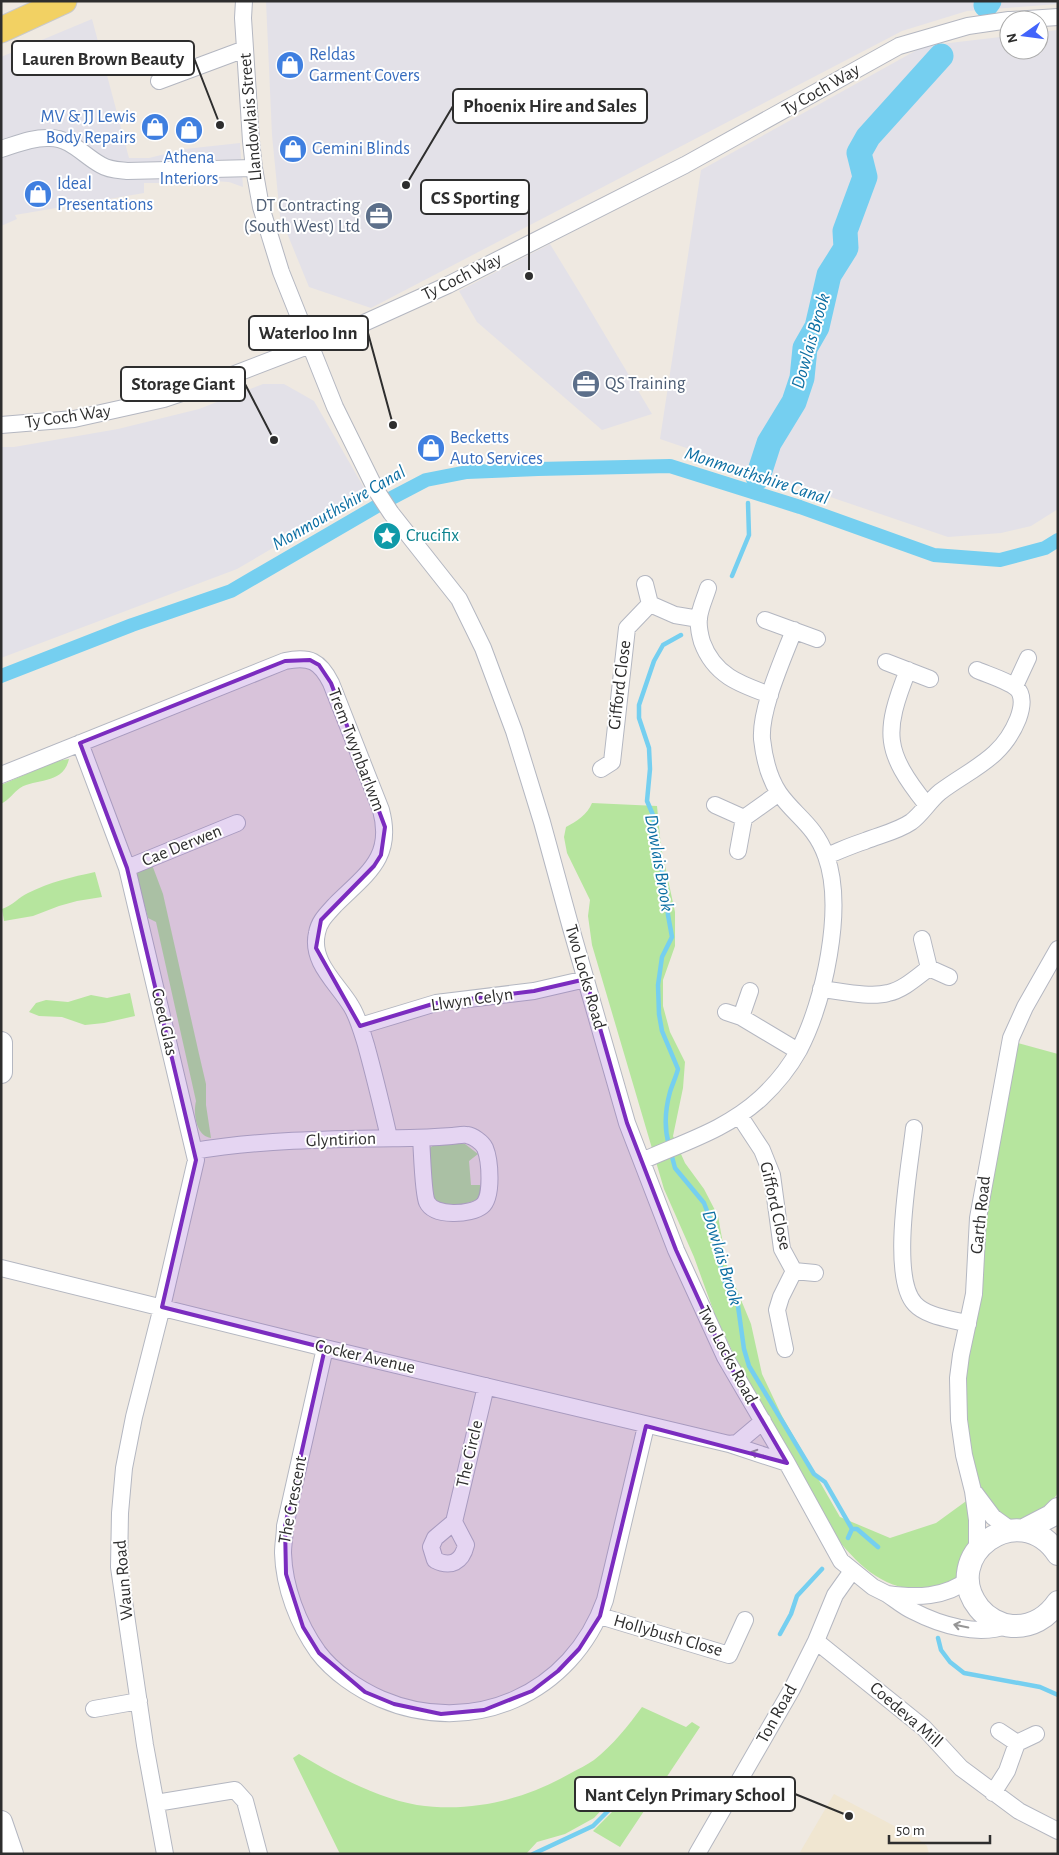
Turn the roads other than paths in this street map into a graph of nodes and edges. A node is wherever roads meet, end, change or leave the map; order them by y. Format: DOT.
graph roads {
  1 [pos="64,1"];
  2 [pos="244,1"];
  3 [pos="999,22"];
  4 [pos="1,30"];
  5 [pos="245,49"];
  6 [pos="159,81"];
  7 [pos="1,149"];
  8 [pos="254,168"];
  9 [pos="310,344"];
  10 [pos="1,425"];
  11 [pos="645,584"];
  12 [pos="708,588"];
  13 [pos="650,604"];
  14 [pos="699,619"];
  15 [pos="765,620"];
  16 [pos="794,630"];
  17 [pos="817,639"];
  18 [pos="1028,658"];
  19 [pos="886,662"];
  20 [pos="908,670"];
  21 [pos="977,670"];
  22 [pos="930,679"];
  23 [pos="1015,686"];
  24 [pos="770,695"];
  25 [pos="80,743"];
  26 [pos="601,769"];
  27 [pos="1,775"];
  28 [pos="779,793"];
  29 [pos="926,804"];
  30 [pos="715,805"];
  31 [pos="744,818"];
  32 [pos="237,823"];
  33 [pos="738,851"];
  34 [pos="826,856"];
  35 [pos="126,868"];
  36 [pos="922,939"];
  37 [pos="1058,949"];
  38 [pos="929,968"];
  39 [pos="949,977"];
  40 [pos="586,979"];
  41 [pos="821,988"];
  42 [pos="750,991"];
  43 [pos="360,1026"];
  44 [pos="1,1042"];
  45 [pos="798,1051"];
  46 [pos="1,1072"];
  47 [pos="739,1116"];
  48 [pos="914,1128"];
  49 [pos="388,1138"];
  50 [pos="422,1138"];
  51 [pos="194,1151"];
  52 [pos="642,1161"];
  53 [pos="1,1268"];
  54 [pos="794,1271"];
  55 [pos="815,1273"];
  56 [pos="162,1307"];
  57 [pos="968,1324"];
  58 [pos="325,1348"];
  59 [pos="785,1349"];
  60 [pos="486,1386"];
  61 [pos="763,1421"];
  62 [pos="646,1426"];
  63 [pos="729,1444"];
  64 [pos="787,1463"];
  65 [pos="973,1491"];
  66 [pos="1058,1509"];
  67 [pos="454,1522"];
  68 [pos="1018,1530"];
  69 [pos="977,1550"];
  70 [pos="1058,1554"];
  71 [pos="852,1571"];
  72 [pos="969,1579"];
  73 [pos="887,1594"];
  74 [pos="1058,1602"];
  75 [pos="600,1616"];
  76 [pos="745,1620"];
  77 [pos="1049,1622"];
  78 [pos="1008,1626"];
  79 [pos="816,1641"];
  80 [pos="139,1701"];
  81 [pos="94,1709"];
  82 [pos="999,1731"];
  83 [pos="1036,1734"];
  84 [pos="1017,1743"];
  85 [pos="994,1792"];
  86 [pos="156,1803"];
  87 [pos="1,1822"];
  88 [pos="1058,1831"];
  89 [pos="12,1854"];
  90 [pos="165,1854"];
  91 [pos="259,1854"];
  92 [pos="697,1854"];
  1 -- 4 [label="main road"];
  2 -- 5 [label="street, Llandowlais Street"];
  3 -- 9 [label="street, Ty Coch Way"];
  5 -- 6 [label="street"];
  5 -- 8 [label="street, Llandowlais Street"];
  7 -- 8 [label="street"];
  8 -- 9 [label="street, Llandowlais Street"];
  9 -- 10 [label="street, Ty Coch Way"];
  9 -- 40 [label="street, Two Locks Road"];
  11 -- 13 [label="street"];
  12 -- 14 [label="street"];
  13 -- 14 [label="street"];
  13 -- 26 [label="street, Gifford Close"];
  14 -- 24 [label="street"];
  15 -- 16 [label="street"];
  16 -- 17 [label="street"];
  16 -- 24 [label="street"];
  18 -- 23 [label="street"];
  19 -- 20 [label="street"];
  20 -- 22 [label="street"];
  20 -- 29 [label="street"];
  21 -- 23 [label="street"];
  23 -- 29 [label="street"];
  24 -- 28 [label="street"];
  25 -- 27 [label="street, Trem Twynbarlwm"];
  25 -- 35 [label="street, Coed Glas"];
  25 -- 43 [label="street, Trem Twynbarlwm"];
  28 -- 31 [label="street"];
  28 -- 34 [label="street"];
  29 -- 34 [label="street"];
  30 -- 31 [label="street"];
  31 -- 33 [label="street"];
  32 -- 35 [label="street, Cae Derwen"];
  34 -- 41 [label="street"];
  35 -- 51 [label="street, Coed Glas"];
  36 -- 38 [label="street"];
  37 -- 57 [label="street, Garth Road"];
  38 -- 39 [label="street"];
  38 -- 41 [label="street"];
  40 -- 43 [label="street, Llwyn Celyn"];
  40 -- 52 [label="street, Two Locks Road"];
  41 -- 45 [label="street"];
  42 -- 45 [label="street"];
  43 -- 49 [label="street, Trem Twynbarlwm"];
  44 -- 46 [label="street"];
  45 -- 47 [label="street"];
  47 -- 52 [label="street"];
  47 -- 54 [label="street, Gifford Close"];
  48 -- 57 [label="street"];
  49 -- 50 [label="street, Glyntirion"];
  49 -- 51 [label="street, Glyntirion"];
  50 -- 50 [label="street, Glyntirion"];
  51 -- 56 [label="street, Coed Glas"];
  52 -- 61 [label="street, Two Locks Road"];
  53 -- 56 [label="street, Cocker Avenue"];
  54 -- 55 [label="street, Gifford Close"];
  54 -- 59 [label="street, Gifford Close"];
  56 -- 58 [label="street, Cocker Avenue"];
  56 -- 80 [label="street, Waun Road"];
  57 -- 65 [label="street, Garth Road"];
  58 -- 60 [label="street, Cocker Avenue"];
  58 -- 75 [label="street, The Crescent"];
  60 -- 62 [label="street, Cocker Avenue"];
  60 -- 67 [label="street, The Circle"];
  61 -- 63 [label="street"];
  61 -- 64 [label="street, Two Locks Road"];
  62 -- 63 [label="street, Cocker Avenue"];
  62 -- 75 [label="street, The Crescent"];
  64 -- 63 [label="street, Cocker Avenue, one-way"];
  64 -- 71 [label="street, Two Locks Road"];
  65 -- 68 [label="street, Garth Road"];
  65 -- 69 [label="street, Garth Road"];
  66 -- 68 [label="street"];
  68 -- 69 [label="street"];
  68 -- 70 [label="street"];
  69 -- 72 [label="street"];
  71 -- 73 [label="street, Two Locks Road"];
  71 -- 79 [label="street, Ton Road"];
  72 -- 73 [label="street, Two Locks Road"];
  72 -- 78 [label="street"];
  78 -- 73 [label="street, Two Locks Road, one-way"];
  74 -- 77 [label="street"];
  75 -- 76 [label="street, Hollybush Close"];
  77 -- 78 [label="street"];
  79 -- 85 [label="street, Coedeva Mill"];
  79 -- 92 [label="street, Ton Road"];
  80 -- 81 [label="street"];
  80 -- 86 [label="street, Waun Road"];
  82 -- 84 [label="street"];
  83 -- 84 [label="street"];
  84 -- 85 [label="street"];
  85 -- 88 [label="street, Coedeva Mill"];
  86 -- 90 [label="street, Waun Road"];
  86 -- 91 [label="street"];
  87 -- 89 [label="street"];
}
